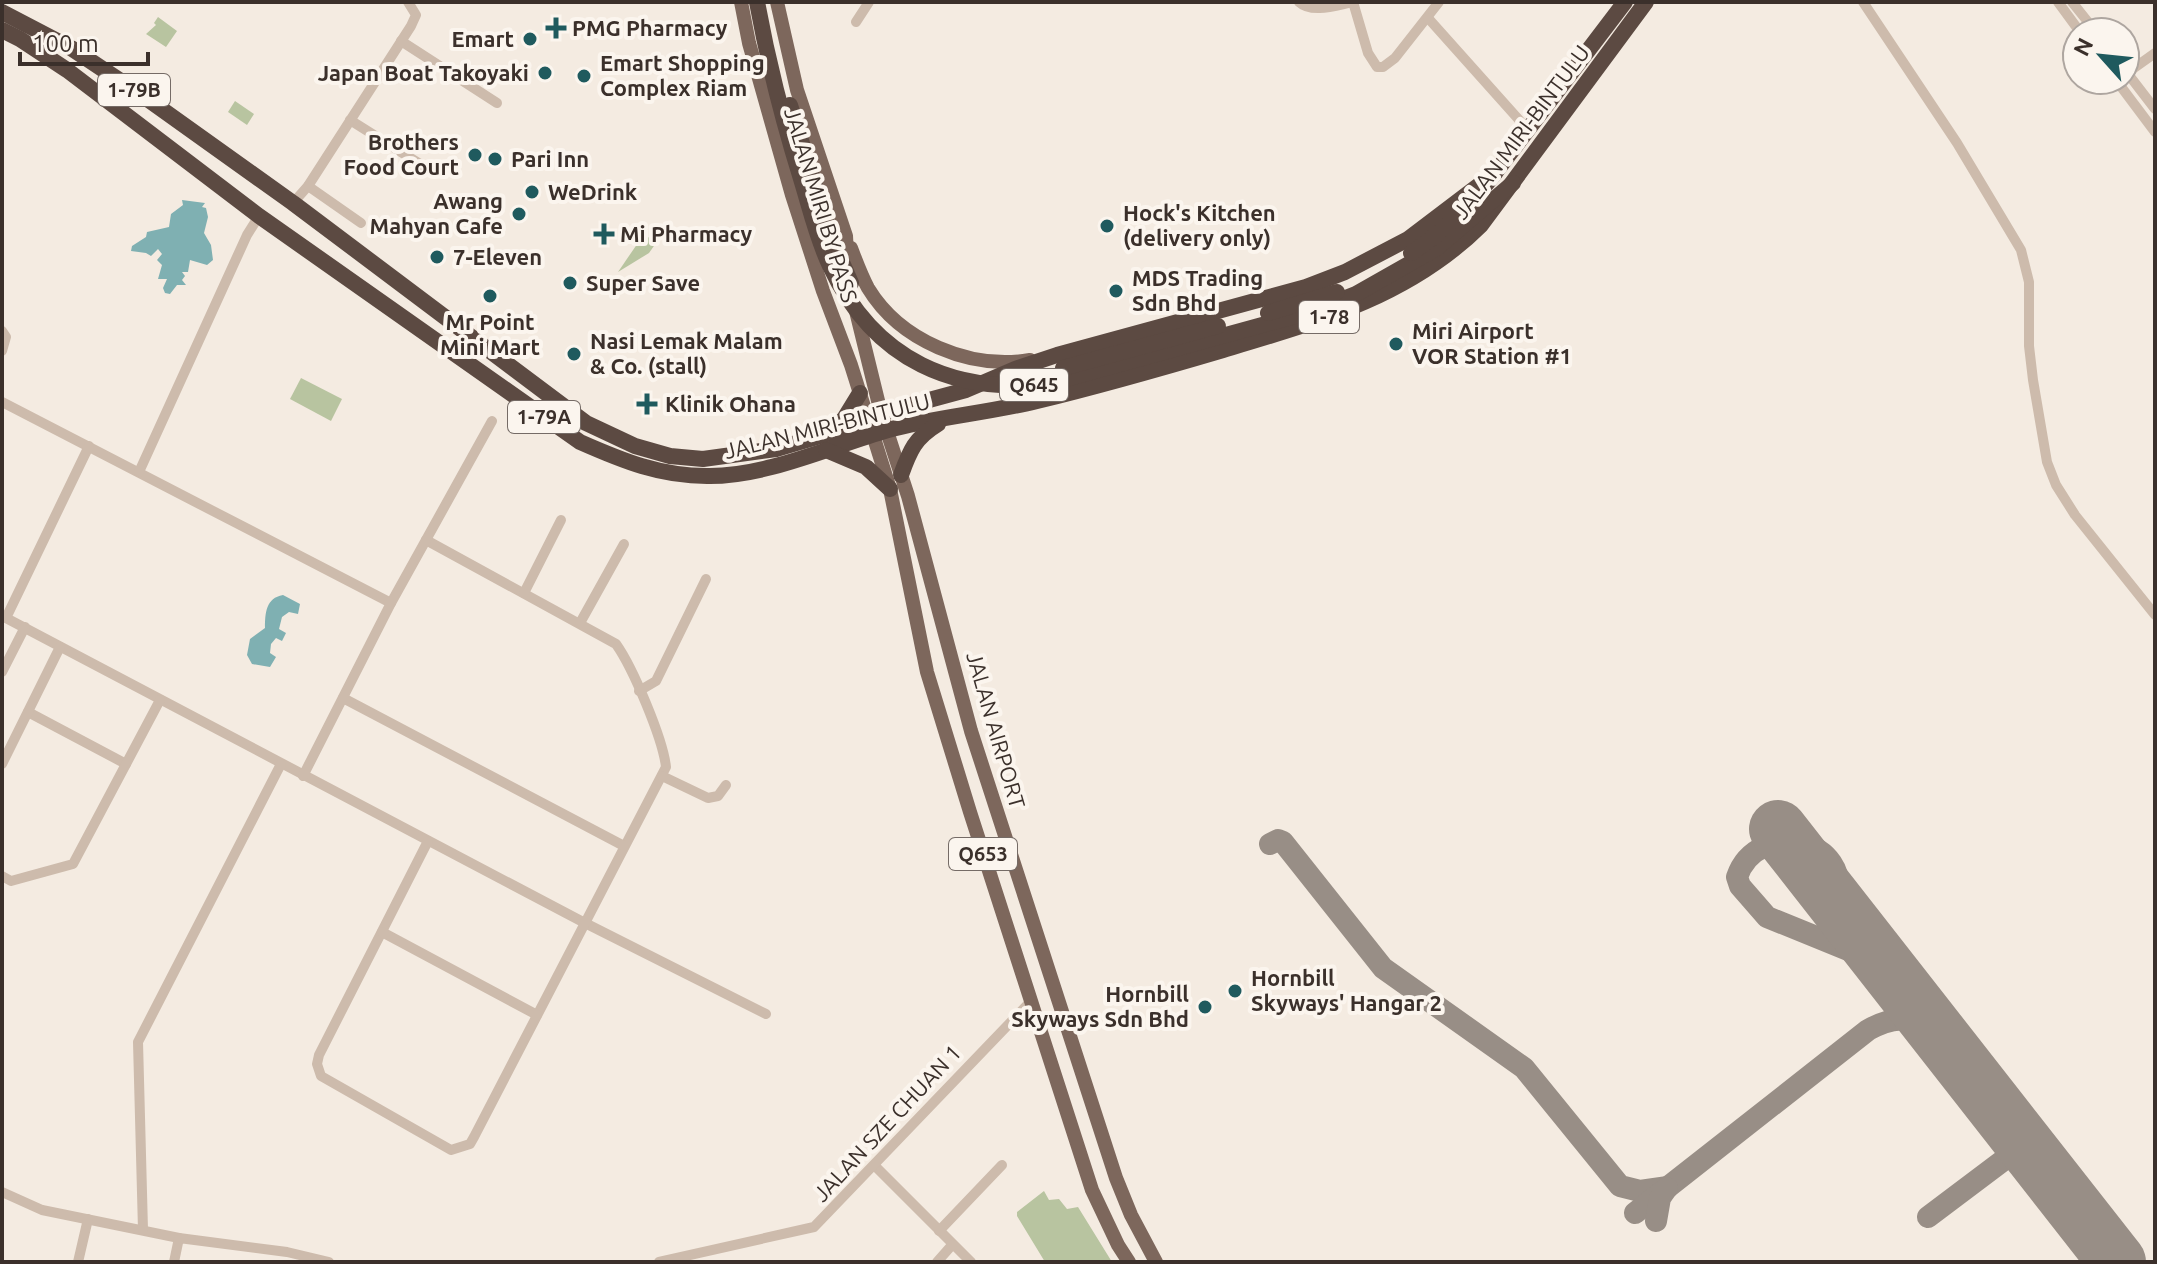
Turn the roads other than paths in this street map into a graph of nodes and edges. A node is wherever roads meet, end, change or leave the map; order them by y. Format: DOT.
graph roads {
  1 [pos="408,2"];
  2 [pos="741,2"];
  3 [pos="757,2"];
  4 [pos="767,2"];
  5 [pos="777,2"];
  6 [pos="869,2"];
  7 [pos="1299,2"];
  8 [pos="1353,2"];
  9 [pos="1439,2"];
  10 [pos="1625,2"];
  11 [pos="1646,2"];
  12 [pos="1863,2"];
  13 [pos="2,12"];
  14 [pos="1428,18"];
  15 [pos="856,22"];
  16 [pos="2,30"];
  17 [pos="401,41"];
  18 [pos="2141,91"];
  19 [pos="2128,96"];
  20 [pos="497,103"];
  21 [pos="2155,109"];
  22 [pos="350,120"];
  23 [pos="1529,131"];
  24 [pos="2155,132"];
  25 [pos="428,169"];
  26 [pos="1495,173"];
  27 [pos="260,179"];
  28 [pos="1513,183"];
  29 [pos="308,186"];
  30 [pos="296,206"];
  31 [pos="259,216"];
  32 [pos="361,223"];
  33 [pos="846,236"];
  34 [pos="2,331"];
  35 [pos="2,351"];
  36 [pos="1057,355"];
  37 [pos="860,393"];
  38 [pos="2,402"];
  39 [pos="875,416"];
  40 [pos="946,420"];
  41 [pos="492,421"];
  42 [pos="881,433"];
  43 [pos="825,443"];
  44 [pos="89,446"];
  45 [pos="139,472"];
  46 [pos="901,475"];
  47 [pos="890,489"];
  48 [pos="561,520"];
  49 [pos="426,540"];
  50 [pos="624,544"];
  51 [pos="706,579"];
  52 [pos="524,593"];
  53 [pos="391,603"];
  54 [pos="2155,615"];
  55 [pos="580,623"];
  56 [pos="25,627"];
  57 [pos="60,647"];
  58 [pos="2,672"];
  59 [pos="639,691"];
  60 [pos="343,698"];
  61 [pos="160,700"];
  62 [pos="28,712"];
  63 [pos="2,764"];
  64 [pos="126,764"];
  65 [pos="281,764"];
  66 [pos="303,776"];
  67 [pos="662,776"];
  68 [pos="726,785"];
  69 [pos="428,841"];
  70 [pos="624,846"];
  71 [pos="2,876"];
  72 [pos="583,922"];
  73 [pos="382,932"];
  74 [pos="1047,964"];
  75 [pos="1031,1001"];
  76 [pos="766,1014"];
  77 [pos="537,1015"];
  78 [pos="1002,1165"];
  79 [pos="875,1166"];
  80 [pos="2,1192"];
  81 [pos="88,1219"];
  82 [pos="143,1230"];
  83 [pos="939,1231"];
  84 [pos="179,1238"];
  85 [pos="952,1245"];
  86 [pos="78,1262"];
  87 [pos="174,1262"];
  88 [pos="329,1262"];
  89 [pos="659,1262"];
  90 [pos="937,1262"];
  91 [pos="971,1262"];
  92 [pos="1129,1262"];
  93 [pos="1156,1262"];
  1 -- 17 [label="street"];
  2 -- 37 [label="main road, JALAN MIRI BY PASS"];
  3 -- 28 [label="highway, Q645, bridge"];
  4 -- 26 [label="highway, Q645, bridge"];
  5 -- 33 [label="main road, JALAN MIRI BY PASS"];
  6 -- 15 [label="street"];
  7 -- 8 [label="street"];
  8 -- 14 [label="street"];
  9 -- 14 [label="street"];
  10 -- 23 [label="highway, JALAN MIRI-BINTULU / 1-78"];
  11 -- 28 [label="highway, JALAN MIRI-BINTULU / 1-78"];
  12 -- 54 [label="street"];
  13 -- 27 [label="highway, JALAN MIRI-BINTULU / 1-79B"];
  14 -- 23 [label="street"];
  16 -- 31 [label="highway, JALAN MIRI-BINTULU / 1-79A"];
  17 -- 20 [label="street"];
  17 -- 22 [label="street"];
  18 -- 21 [label="street"];
  19 -- 24 [label="street"];
  22 -- 25 [label="street"];
  22 -- 29 [label="street"];
  23 -- 26 [label="highway, JALAN MIRI-BINTULU / 1-78"];
  26 -- 36 [label="highway, JALAN MIRI-BINTULU / 1-78"];
  27 -- 30 [label="highway, JALAN MIRI-BINTULU / 1-79B"];
  27 -- 31 [label="highway"];
  28 -- 40 [label="highway, JALAN MIRI-BINTULU / 1-78"];
  29 -- 30 [label="street"];
  29 -- 32 [label="street"];
  30 -- 31 [label="highway"];
  30 -- 43 [label="highway, JALAN MIRI-BINTULU / 1-79B"];
  31 -- 43 [label="highway, JALAN MIRI-BINTULU / 1-79A"];
  31 -- 45 [label="street"];
  33 -- 36 [label="main road"];
  33 -- 39 [label="main road, JALAN MIRI BY PASS"];
  34 -- 35 [label="street"];
  36 -- 39 [label="highway, JALAN MIRI-BINTULU / 1-78"];
  37 -- 39 [label="main road, JALAN MIRI BY PASS"];
  37 -- 43 [label="highway"];
  38 -- 44 [label="street"];
  39 -- 42 [label="main road, Q653"];
  39 -- 43 [label="highway, JALAN MIRI-BINTULU / 1-79B"];
  40 -- 42 [label="highway, JALAN MIRI-BINTULU / 1-78"];
  40 -- 46 [label="highway"];
  41 -- 49 [label="street"];
  42 -- 43 [label="highway, JALAN MIRI-BINTULU / 1-79A"];
  42 -- 46 [label="main road, JALAN AIRPORT / Q653"];
  42 -- 47 [label="main road, Q653"];
  43 -- 47 [label="highway"];
  44 -- 45 [label="street"];
  44 -- 56 [label="street"];
  45 -- 53 [label="street"];
  46 -- 74 [label="main road, JALAN AIRPORT / Q653"];
  47 -- 75 [label="main road, Q653"];
  48 -- 52 [label="street"];
  49 -- 52 [label="street"];
  49 -- 53 [label="street"];
  50 -- 55 [label="street"];
  51 -- 59 [label="street"];
  52 -- 55 [label="street"];
  53 -- 60 [label="street"];
  55 -- 59 [label="street"];
  56 -- 57 [label="street"];
  56 -- 58 [label="street"];
  57 -- 61 [label="street"];
  57 -- 62 [label="street"];
  59 -- 67 [label="street"];
  60 -- 66 [label="street"];
  60 -- 70 [label="street"];
  61 -- 64 [label="street"];
  61 -- 65 [label="street"];
  62 -- 63 [label="street"];
  62 -- 64 [label="street"];
  64 -- 71 [label="street"];
  65 -- 66 [label="street"];
  65 -- 82 [label="street"];
  66 -- 69 [label="street"];
  67 -- 68 [label="street"];
  67 -- 70 [label="street"];
  69 -- 72 [label="street"];
  69 -- 73 [label="street"];
  70 -- 72 [label="street"];
  72 -- 76 [label="street"];
  72 -- 77 [label="street"];
  73 -- 77 [label="street"];
  73 -- 77 [label="street"];
  74 -- 75 [label="main road"];
  74 -- 93 [label="main road, JALAN AIRPORT / Q653"];
  75 -- 79 [label="street, JALAN SZE CHUAN 1"];
  75 -- 92 [label="main road, Q653"];
  78 -- 83 [label="street"];
  79 -- 83 [label="street"];
  79 -- 89 [label="street, JALAN SZE CHUAN 1"];
  80 -- 81 [label="street"];
  81 -- 82 [label="street"];
  81 -- 86 [label="street"];
  82 -- 84 [label="street"];
  83 -- 85 [label="street"];
  84 -- 87 [label="street"];
  84 -- 88 [label="street"];
  85 -- 90 [label="street"];
  85 -- 91 [label="street"];
}
